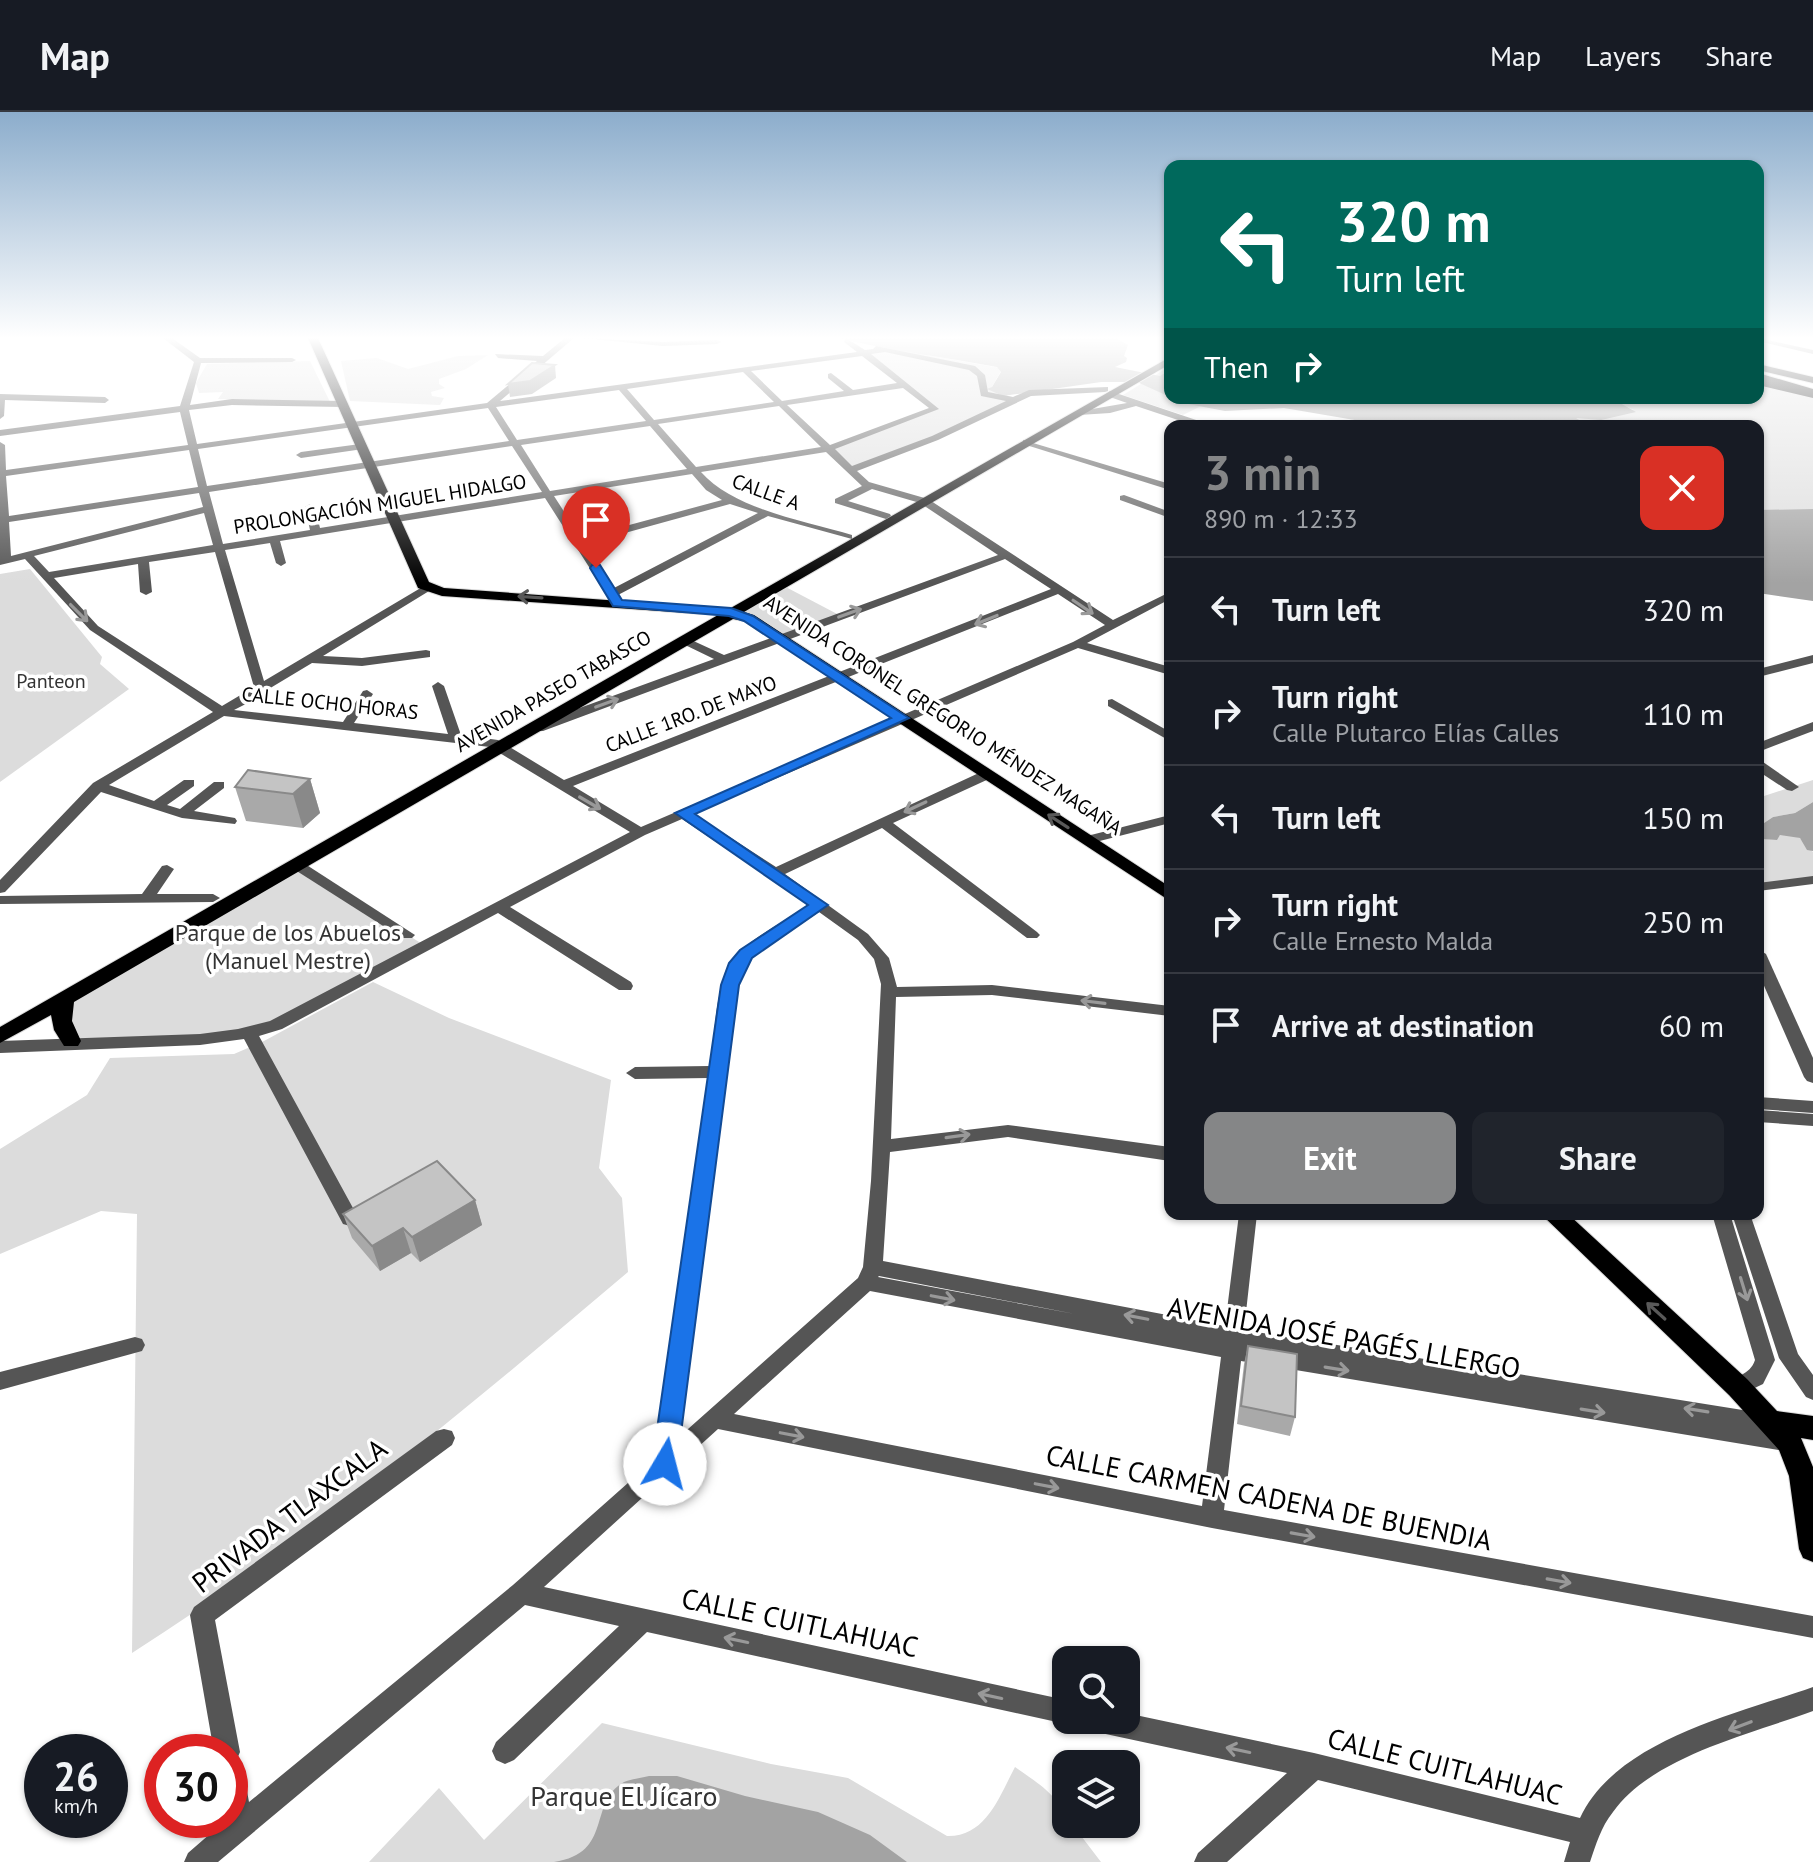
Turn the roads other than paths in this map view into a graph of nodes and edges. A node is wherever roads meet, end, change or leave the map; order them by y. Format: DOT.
graph roads {
  1 [pos="102,420"];
  2 [pos="187,420"];
  3 [pos="349,420"];
  4 [pos="388,420"];
  5 [pos="498,420"];
  6 [pos="647,420"];
  7 [pos="672,420"];
  8 [pos="798,420"];
  9 [pos="906,420"];
  10 [pos="972,420"];
  11 [pos="1059,420"];
  12 [pos="1061,420"];
  13 [pos="650,423"];
  14 [pos="351,425"];
  15 [pos="0,433"];
  16 [pos="135,439"];
  17 [pos="1026,442"];
  18 [pos="512,443"];
  19 [pos="0,445"];
  20 [pos="193,447"];
  21 [pos="360,447"];
  22 [pos="827,449"];
  23 [pos="138,454"];
  24 [pos="301,455"];
  25 [pos="368,465"];
  26 [pos="850,470"];
  27 [pos="695,472"];
  28 [pos="1,474"];
  29 [pos="1164,485"];
  30 [pos="870,486"];
  31 [pos="204,489"];
  32 [pos="549,496"];
  33 [pos="1124,498"];
  34 [pos="920,500"];
  35 [pos="730,501"];
  36 [pos="310,507"];
  37 [pos="208,509"];
  38 [pos="765,513"];
  39 [pos="1164,513"];
  40 [pos="886,516"];
  41 [pos="2,520"];
  42 [pos="393,520"];
  43 [pos="132,528"];
  44 [pos="316,532"];
  45 [pos="848,537"];
  46 [pos="274,539"];
  47 [pos="139,541"];
  48 [pos="580,542"];
  49 [pos="219,548"];
  50 [pos="27,555"];
  51 [pos="1007,555"];
  52 [pos="143,560"];
  53 [pos="3,561"];
  54 [pos="281,563"];
  55 [pos="45,576"];
  56 [pos="428,588"];
  57 [pos="1059,590"];
  58 [pos="146,592"];
  59 [pos="1164,598"];
  60 [pos="615,599"];
  61 [pos="725,612"];
  62 [pos="1114,626"];
  63 [pos="779,639"];
  64 [pos="683,640"];
  65 [pos="1077,644"];
  66 [pos="426,654"];
  67 [pos="312,659"];
  68 [pos="1813,659"];
  69 [pos="725,660"];
  70 [pos="1164,669"];
  71 [pos="1764,671"];
  72 [pos="627,673"];
  73 [pos="838,679"];
  74 [pos="438,686"];
  75 [pos="654,686"];
  76 [pos="261,691"];
  77 [pos="367,694"];
  78 [pos="1112,703"];
  79 [pos="572,711"];
  80 [pos="222,712"];
  81 [pos="901,718"];
  82 [pos="347,725"];
  83 [pos="1813,726"];
  84 [pos="1164,733"];
  85 [pos="455,737"];
  86 [pos="496,745"];
  87 [pos="1764,746"];
  88 [pos="1764,769"];
  89 [pos="986,775"];
  90 [pos="189,783"];
  91 [pos="219,785"];
  92 [pos="98,786"];
  93 [pos="561,786"];
  94 [pos="1792,787"];
  95 [pos="156,806"];
  96 [pos="683,813"];
  97 [pos="182,814"];
  98 [pos="230,821"];
  99 [pos="1164,821"];
  100 [pos="883,822"];
  101 [pos="640,832"];
  102 [pos="1088,840"];
  103 [pos="297,865"];
  104 [pos="167,869"];
  105 [pos="775,873"];
  106 [pos="1813,880"];
  107 [pos="1764,886"];
  108 [pos="0,888"];
  109 [pos="1164,891"];
  110 [pos="148,897"];
  111 [pos="213,898"];
  112 [pos="0,900"];
  113 [pos="820,905"];
  114 [pos="499,907"];
  115 [pos="407,935"];
  116 [pos="1032,935"];
  117 [pos="1764,967"];
  118 [pos="625,986"];
  119 [pos="888,992"];
  120 [pos="65,998"];
  121 [pos="1164,1010"];
  122 [pos="0,1023"];
  123 [pos="250,1034"];
  124 [pos="0,1036"];
  125 [pos="71,1041"];
  126 [pos="0,1047"];
  127 [pos="718,1072"];
  128 [pos="635,1073"];
  129 [pos="1813,1077"];
  130 [pos="1764,1103"];
  131 [pos="1813,1107"];
  132 [pos="1764,1116"];
  133 [pos="1813,1120"];
  134 [pos="881,1147"];
  135 [pos="1164,1153"];
  136 [pos="350,1219"];
  137 [pos="1247,1220"];
  138 [pos="1559,1220"];
  139 [pos="1723,1220"];
  140 [pos="1743,1220"];
  141 [pos="870,1275"];
  142 [pos="1231,1344"];
  143 [pos="135,1345"];
  144 [pos="0,1381"];
  145 [pos="1738,1387"];
  146 [pos="1813,1391"];
  147 [pos="716,1420"];
  148 [pos="1797,1435"];
  149 [pos="444,1438"];
  150 [pos="665,1464"];
  151 [pos="1212,1518"];
  152 [pos="1813,1549"];
  153 [pos="521,1593"];
  154 [pos="642,1620"];
  155 [pos="1813,1627"];
  156 [pos="1813,1699"];
  157 [pos="1052,1709"];
  158 [pos="1140,1728"];
  159 [pos="224,1734"];
  160 [pos="505,1751"];
  161 [pos="1314,1766"];
  162 [pos="248,1819"];
  163 [pos="1585,1833"];
  164 [pos="226,1838"];
  165 [pos="197,1862"];
  166 [pos="1207,1862"];
  167 [pos="1577,1862"];
  1 -- 15 [label="street"];
  2 -- 20 [label="street"];
  3 -- 14 [label="main road"];
  4 -- 14 [label="street"];
  5 -- 18 [label="street"];
  6 -- 13 [label="street, CALLE A"];
  7 -- 13 [label="street"];
  8 -- 22 [label="street"];
  9 -- 22 [label="street, PROLONGACIÓN MIGUEL HIDALGO"];
  10 -- 26 [label="street"];
  11 -- 34 [label="main road, AVENIDA PASEO TABASCO"];
  12 -- 17 [label="main road, AVENIDA PASEO TABASCO"];
  13 -- 18 [label="street"];
  13 -- 27 [label="street, CALLE A"];
  14 -- 20 [label="street"];
  14 -- 21 [label="main road"];
  16 -- 23 [label="street"];
  17 -- 29 [label="street"];
  17 -- 34 [label="main road, AVENIDA PASEO TABASCO"];
  18 -- 25 [label="street"];
  18 -- 32 [label="street"];
  19 -- 28 [label="street"];
  20 -- 23 [label="street"];
  20 -- 31 [label="street"];
  21 -- 24 [label="street"];
  21 -- 25 [label="main road"];
  22 -- 26 [label="street"];
  22 -- 27 [label="street, PROLONGACIÓN MIGUEL HIDALGO"];
  23 -- 28 [label="street"];
  25 -- 31 [label="street"];
  25 -- 42 [label="main road"];
  26 -- 30 [label="street"];
  27 -- 32 [label="street, PROLONGACIÓN MIGUEL HIDALGO"];
  27 -- 35 [label="street, CALLE A"];
  28 -- 41 [label="street"];
  30 -- 34 [label="street"];
  30 -- 40 [label="street"];
  31 -- 37 [label="street"];
  31 -- 41 [label="street"];
  32 -- 42 [label="street, PROLONGACIÓN MIGUEL HIDALGO"];
  32 -- 48 [label="street"];
  33 -- 39 [label="street"];
  34 -- 40 [label="main road, AVENIDA PASEO TABASCO"];
  34 -- 51 [label="street"];
  34 -- 61 [label="main road, AVENIDA PASEO TABASCO"];
  35 -- 38 [label="street, CALLE A"];
  35 -- 48 [label="street"];
  36 -- 44 [label="street"];
  37 -- 43 [label="street"];
  37 -- 49 [label="street"];
  38 -- 45 [label="street, CALLE A"];
  38 -- 60 [label="street"];
  40 -- 45 [label="main road, AVENIDA PASEO TABASCO"];
  41 -- 53 [label="street"];
  42 -- 44 [label="street, PROLONGACIÓN MIGUEL HIDALGO"];
  42 -- 56 [label="main road"];
  43 -- 47 [label="street"];
  43 -- 50 [label="street"];
  44 -- 46 [label="street, PROLONGACIÓN MIGUEL HIDALGO"];
  45 -- 61 [label="main road, AVENIDA PASEO TABASCO"];
  46 -- 49 [label="street, PROLONGACIÓN MIGUEL HIDALGO"];
  46 -- 54 [label="street"];
  48 -- 60 [label="street"];
  49 -- 52 [label="street, PROLONGACIÓN MIGUEL HIDALGO"];
  49 -- 76 [label="street"];
  50 -- 53 [label="street"];
  50 -- 55 [label="street, CALLE OCHO HORAS"];
  51 -- 57 [label="street"];
  63 -- 51 [label="street, one-way"];
  52 -- 55 [label="street, PROLONGACIÓN MIGUEL HIDALGO"];
  52 -- 58 [label="street"];
  55 -- 80 [label="street, CALLE OCHO HORAS, one-way"];
  60 -- 56 [label="main road, AVENIDA CORONEL GREGORIO MÉNDEZ MAGAÑA, one-way"];
  56 -- 67 [label="street"];
  57 -- 62 [label="street, one-way"];
  57 -- 73 [label="street, CALLE 1RO. DE MAYO, one-way"];
  59 -- 62 [label="street"];
  60 -- 61 [label="main road, AVENIDA CORONEL GREGORIO MÉNDEZ MAGAÑA"];
  61 -- 63 [label="main road, AVENIDA CORONEL GREGORIO MÉNDEZ MAGAÑA"];
  61 -- 64 [label="main road, AVENIDA PASEO TABASCO"];
  61 -- 86 [label="main road, AVENIDA PASEO TABASCO"];
  62 -- 65 [label="street"];
  63 -- 69 [label="street"];
  63 -- 73 [label="main road, AVENIDA CORONEL GREGORIO MÉNDEZ MAGAÑA"];
  64 -- 69 [label="street"];
  64 -- 72 [label="main road, AVENIDA PASEO TABASCO"];
  65 -- 70 [label="street"];
  65 -- 81 [label="street"];
  66 -- 67 [label="street"];
  67 -- 76 [label="street"];
  68 -- 71 [label="street"];
  69 -- 75 [label="street"];
  72 -- 75 [label="street"];
  72 -- 79 [label="main road, AVENIDA PASEO TABASCO"];
  73 -- 81 [label="main road, AVENIDA CORONEL GREGORIO MÉNDEZ MAGAÑA"];
  73 -- 93 [label="street, CALLE 1RO. DE MAYO"];
  74 -- 85 [label="street"];
  79 -- 75 [label="street, one-way"];
  76 -- 80 [label="street"];
  77 -- 82 [label="street"];
  78 -- 84 [label="street"];
  79 -- 86 [label="main road, AVENIDA PASEO TABASCO"];
  80 -- 82 [label="street, CALLE OCHO HORAS"];
  80 -- 92 [label="street"];
  81 -- 89 [label="main road, AVENIDA CORONEL GREGORIO MÉNDEZ MAGAÑA"];
  81 -- 96 [label="street"];
  82 -- 85 [label="street, CALLE OCHO HORAS"];
  83 -- 87 [label="street"];
  85 -- 86 [label="street, CALLE OCHO HORAS"];
  86 -- 93 [label="street, CALLE OCHO HORAS"];
  86 -- 103 [label="main road, AVENIDA PASEO TABASCO"];
  86 -- 111 [label="main road, AVENIDA PASEO TABASCO"];
  88 -- 94 [label="street"];
  89 -- 100 [label="street, one-way"];
  102 -- 89 [label="main road, AVENIDA CORONEL GREGORIO MÉNDEZ MAGAÑA, one-way"];
  90 -- 95 [label="street"];
  91 -- 97 [label="street"];
  92 -- 95 [label="street"];
  92 -- 108 [label="street"];
  93 -- 101 [label="street, CALLE OCHO HORAS, one-way"];
  95 -- 97 [label="street"];
  96 -- 101 [label="street"];
  96 -- 105 [label="street"];
  97 -- 98 [label="street"];
  99 -- 102 [label="street"];
  100 -- 105 [label="street"];
  100 -- 116 [label="street"];
  101 -- 114 [label="street"];
  102 -- 109 [label="main road, AVENIDA CORONEL GREGORIO MÉNDEZ MAGAÑA"];
  103 -- 115 [label="street"];
  103 -- 120 [label="main road, AVENIDA PASEO TABASCO"];
  104 -- 110 [label="street"];
  105 -- 113 [label="street"];
  106 -- 107 [label="street"];
  110 -- 111 [label="street"];
  110 -- 112 [label="street"];
  111 -- 122 [label="main road, AVENIDA PASEO TABASCO"];
  113 -- 119 [label="street"];
  113 -- 127 [label="street"];
  114 -- 118 [label="street"];
  114 -- 123 [label="street"];
  117 -- 129 [label="street"];
  121 -- 119 [label="street, one-way"];
  119 -- 134 [label="street"];
  120 -- 124 [label="main road, AVENIDA PASEO TABASCO"];
  120 -- 125 [label="main road"];
  123 -- 125 [label="street"];
  123 -- 136 [label="street"];
  125 -- 126 [label="street"];
  127 -- 128 [label="street"];
  127 -- 150 [label="street"];
  130 -- 131 [label="street"];
  132 -- 133 [label="street"];
  134 -- 135 [label="street, one-way"];
  134 -- 141 [label="street"];
  137 -- 142 [label="street"];
  145 -- 138 [label="main road, one-way"];
  139 -- 145 [label="street, one-way"];
  140 -- 146 [label="street"];
  141 -- 142 [label="street, AVENIDA JOSÉ PAGÉS LLERGO"];
  141 -- 147 [label="street"];
  142 -- 148 [label="street, AVENIDA JOSÉ PAGÉS LLERGO"];
  142 -- 151 [label="street"];
  143 -- 144 [label="street"];
  145 -- 148 [label="main road"];
  147 -- 150 [label="street"];
  147 -- 151 [label="street, CALLE CARMEN CADENA DE BUENDIA, one-way"];
  148 -- 152 [label="main road"];
  149 -- 159 [label="street, PRIVADA TLAXCALA"];
  150 -- 153 [label="street"];
  151 -- 155 [label="street, CALLE CARMEN CADENA DE BUENDIA, one-way"];
  153 -- 154 [label="street, CALLE CUITLAHUAC"];
  153 -- 162 [label="street"];
  157 -- 154 [label="street, CALLE CUITLAHUAC, one-way"];
  154 -- 160 [label="street"];
  156 -- 163 [label="street, one-way"];
  161 -- 158 [label="street, CALLE CUITLAHUAC, one-way"];
  161 -- 163 [label="street, CALLE CUITLAHUAC"];
  161 -- 166 [label="street"];
  163 -- 167 [label="street"];
  164 -- 165 [label="street"];
}
